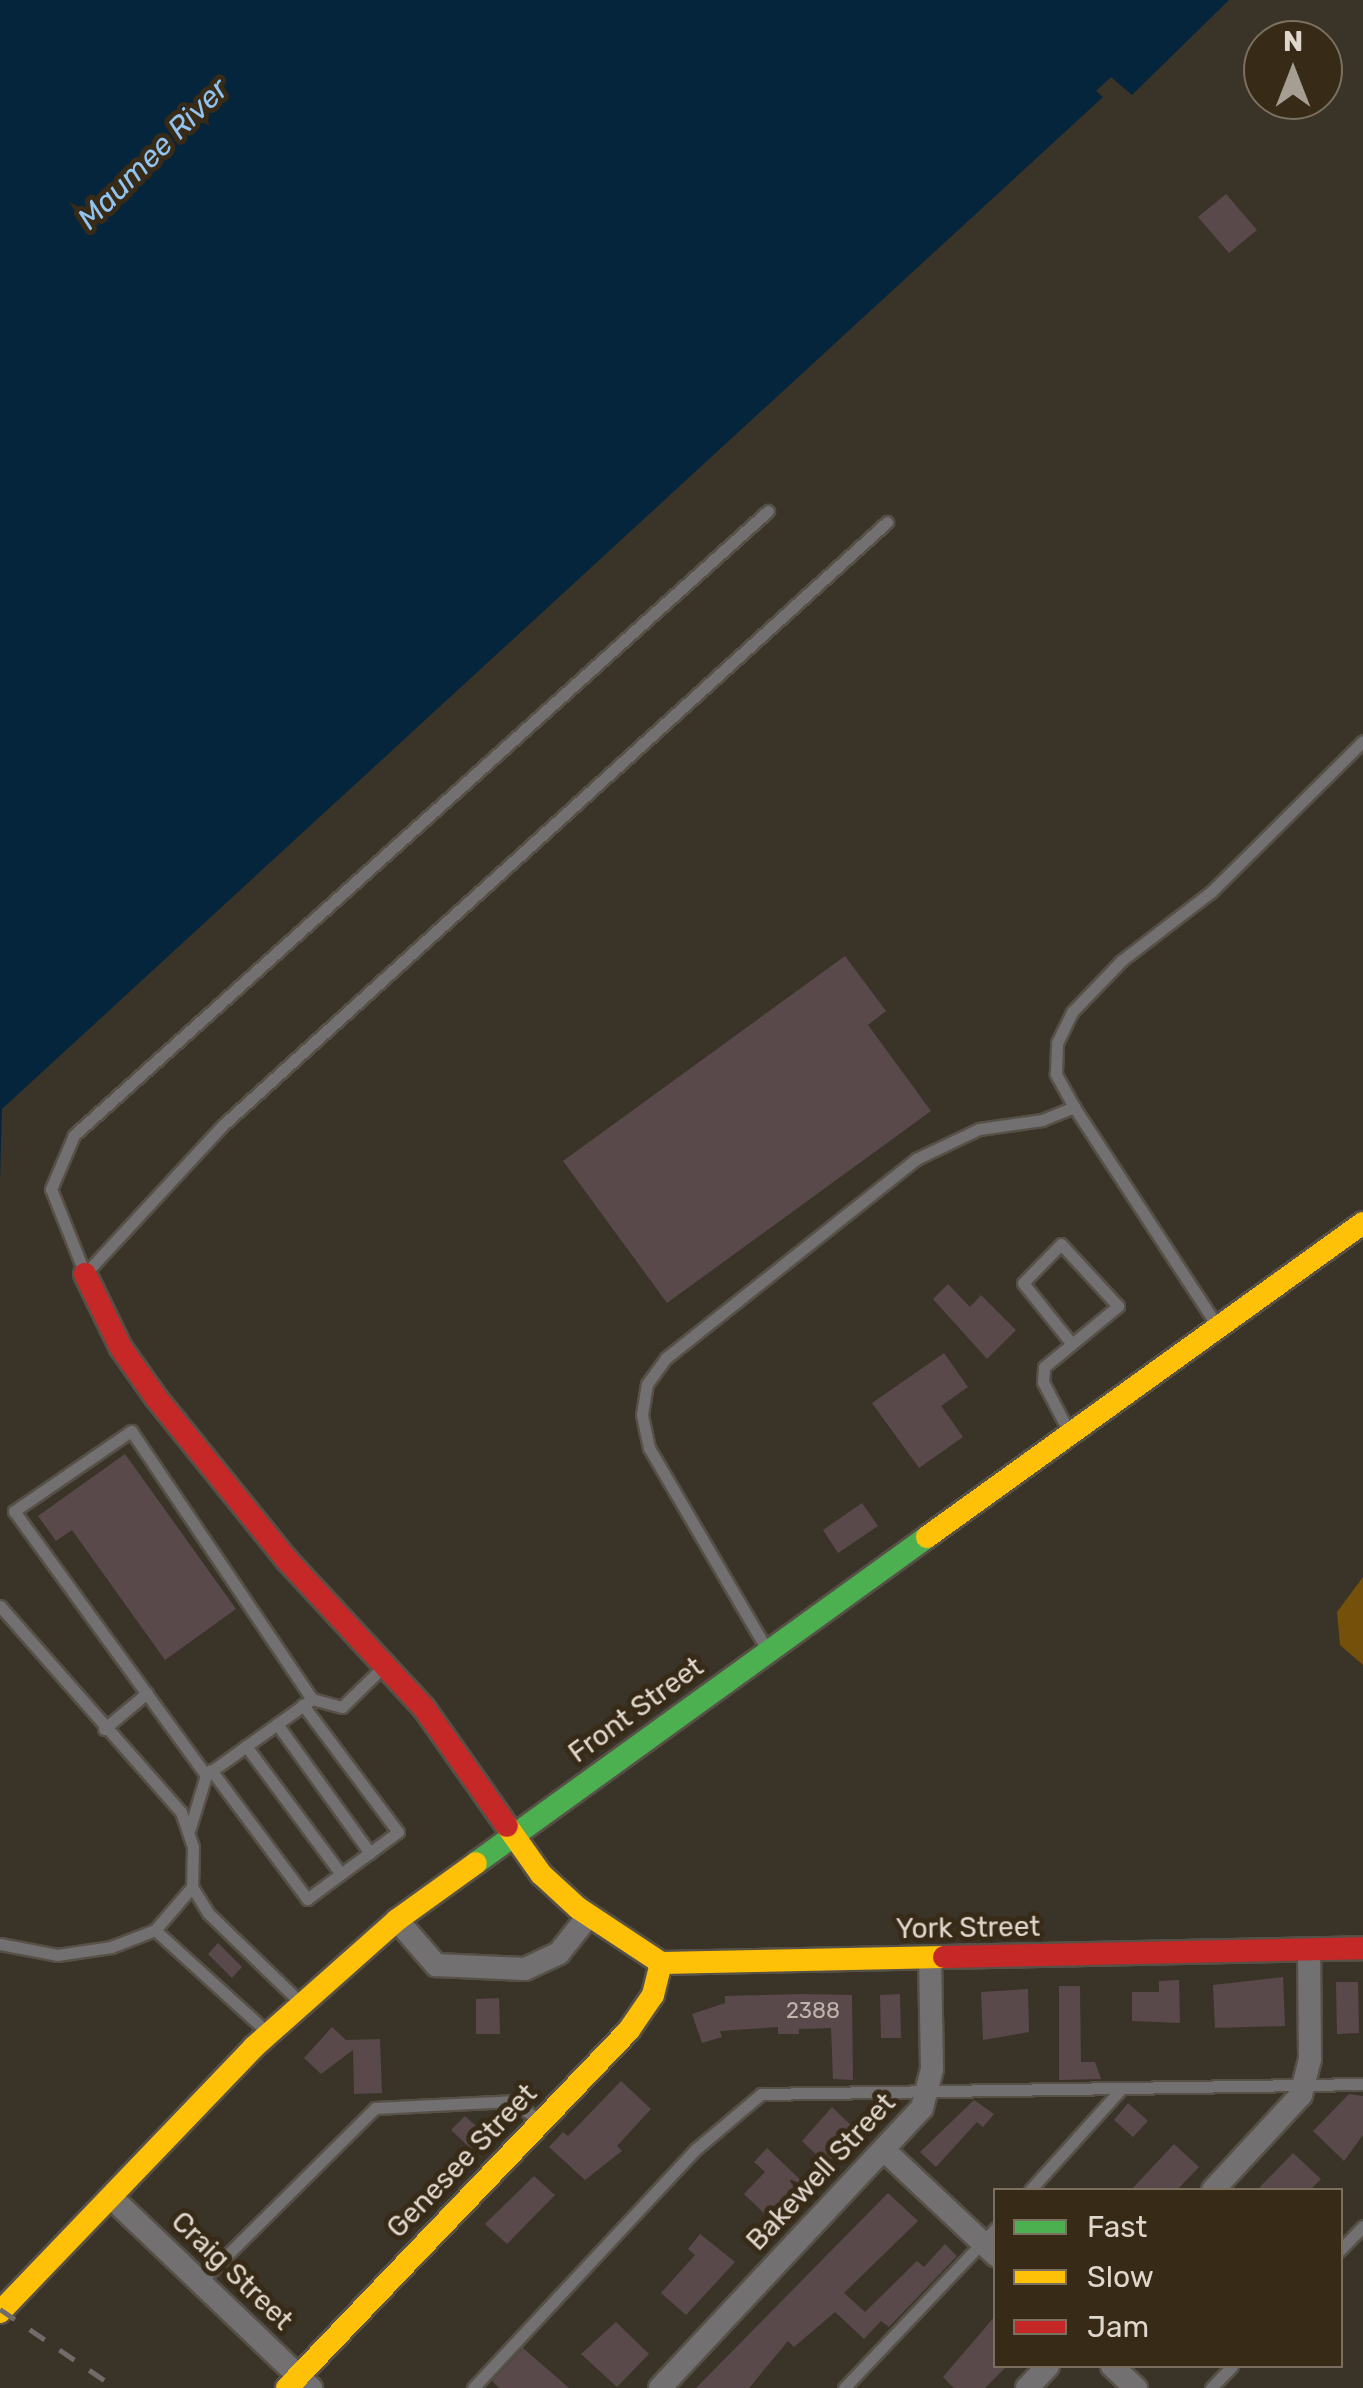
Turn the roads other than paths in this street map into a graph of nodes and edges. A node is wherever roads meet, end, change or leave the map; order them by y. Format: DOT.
graph roads {
  1 [pos="768,511"];
  2 [pos="888,522"];
  3 [pos="1363,740"];
  4 [pos="1074,1107"];
  5 [pos="1363,1223"];
  6 [pos="85,1274"];
  7 [pos="1218,1328"];
  8 [pos="1071,1342"];
  9 [pos="1070,1434"];
  10 [pos="0,1606"];
  11 [pos="768,1652"];
  12 [pos="384,1665"];
  13 [pos="147,1693"];
  14 [pos="307,1702"];
  15 [pos="277,1724"];
  16 [pos="104,1729"];
  17 [pos="246,1746"];
  18 [pos="209,1772"];
  19 [pos="190,1828"];
  20 [pos="511,1837"];
  21 [pos="370,1853"];
  22 [pos="341,1874"];
  23 [pos="192,1887"];
  24 [pos="589,1915"];
  25 [pos="397,1920"];
  26 [pos="155,1930"];
  27 [pos="0,1944"];
  28 [pos="1363,1948"];
  29 [pos="1309,1950"];
  30 [pos="930,1959"];
  31 [pos="661,1963"];
  32 [pos="301,2003"];
  33 [pos="269,2034"];
  34 [pos="1363,2084"];
  35 [pos="1304,2085"];
  36 [pos="1121,2089"];
  37 [pos="930,2093"];
  38 [pos="542,2121"];
  39 [pos="884,2150"];
  40 [pos="1032,2188"];
  41 [pos="1216,2188"];
  42 [pos="110,2197"];
  43 [pos="1363,2226"];
  44 [pos="991,2242"];
  45 [pos="1343,2247"];
  46 [pos="200,2282"];
  47 [pos="0,2312"];
  48 [pos="1046,2368"];
  49 [pos="1114,2368"];
  50 [pos="1230,2368"];
  51 [pos="299,2384"];
  52 [pos="473,2388"];
  53 [pos="660,2388"];
  54 [pos="844,2388"];
  55 [pos="1027,2388"];
  56 [pos="1136,2388"];
  57 [pos="1211,2388"];
  1 -- 6 [label="lane"];
  2 -- 6 [label="lane"];
  3 -- 4 [label="lane"];
  4 -- 7 [label="lane"];
  4 -- 11 [label="lane"];
  5 -- 7 [label="street, Front Street"];
  6 -- 12 [label="street"];
  7 -- 9 [label="street, Front Street"];
  8 -- 8 [label="lane"];
  8 -- 9 [label="lane"];
  9 -- 11 [label="street, Front Street"];
  10 -- 16 [label="lane"];
  11 -- 20 [label="street, Front Street"];
  12 -- 14 [label="lane"];
  12 -- 20 [label="street"];
  13 -- 14 [label="lane"];
  13 -- 16 [label="lane"];
  13 -- 18 [label="lane"];
  14 -- 15 [label="lane"];
  14 -- 21 [label="lane"];
  15 -- 17 [label="lane"];
  15 -- 21 [label="lane"];
  16 -- 19 [label="lane"];
  17 -- 18 [label="lane"];
  17 -- 22 [label="lane"];
  18 -- 19 [label="lane"];
  18 -- 22 [label="lane"];
  19 -- 23 [label="lane"];
  20 -- 24 [label="street"];
  20 -- 25 [label="street, Front Street"];
  21 -- 22 [label="lane"];
  23 -- 26 [label="lane"];
  23 -- 32 [label="lane"];
  24 -- 25 [label="street"];
  24 -- 31 [label="street"];
  25 -- 32 [label="street, Front Street"];
  26 -- 27 [label="lane"];
  26 -- 33 [label="lane"];
  28 -- 29 [label="street, York Street"];
  29 -- 30 [label="street, York Street"];
  29 -- 35 [label="street"];
  30 -- 31 [label="street, York Street"];
  30 -- 37 [label="street, Bakewell Street"];
  31 -- 38 [label="street, Genesee Street"];
  32 -- 33 [label="street, Front Street"];
  33 -- 42 [label="street, Front Street"];
  34 -- 35 [label="lane"];
  35 -- 36 [label="lane"];
  35 -- 41 [label="street"];
  36 -- 37 [label="lane"];
  36 -- 40 [label="lane"];
  37 -- 39 [label="street, Bakewell Street"];
  37 -- 52 [label="lane"];
  38 -- 46 [label="lane"];
  38 -- 51 [label="street, Genesee Street"];
  39 -- 44 [label="street"];
  39 -- 53 [label="street, Bakewell Street"];
  42 -- 46 [label="street, Craig Street"];
  42 -- 47 [label="street, Front Street"];
  43 -- 45 [label="lane"];
  44 -- 54 [label="lane"];
  46 -- 51 [label="street, Craig Street"];
  48 -- 55 [label="street"];
  49 -- 56 [label="street"];
  50 -- 57 [label="lane"];
}
